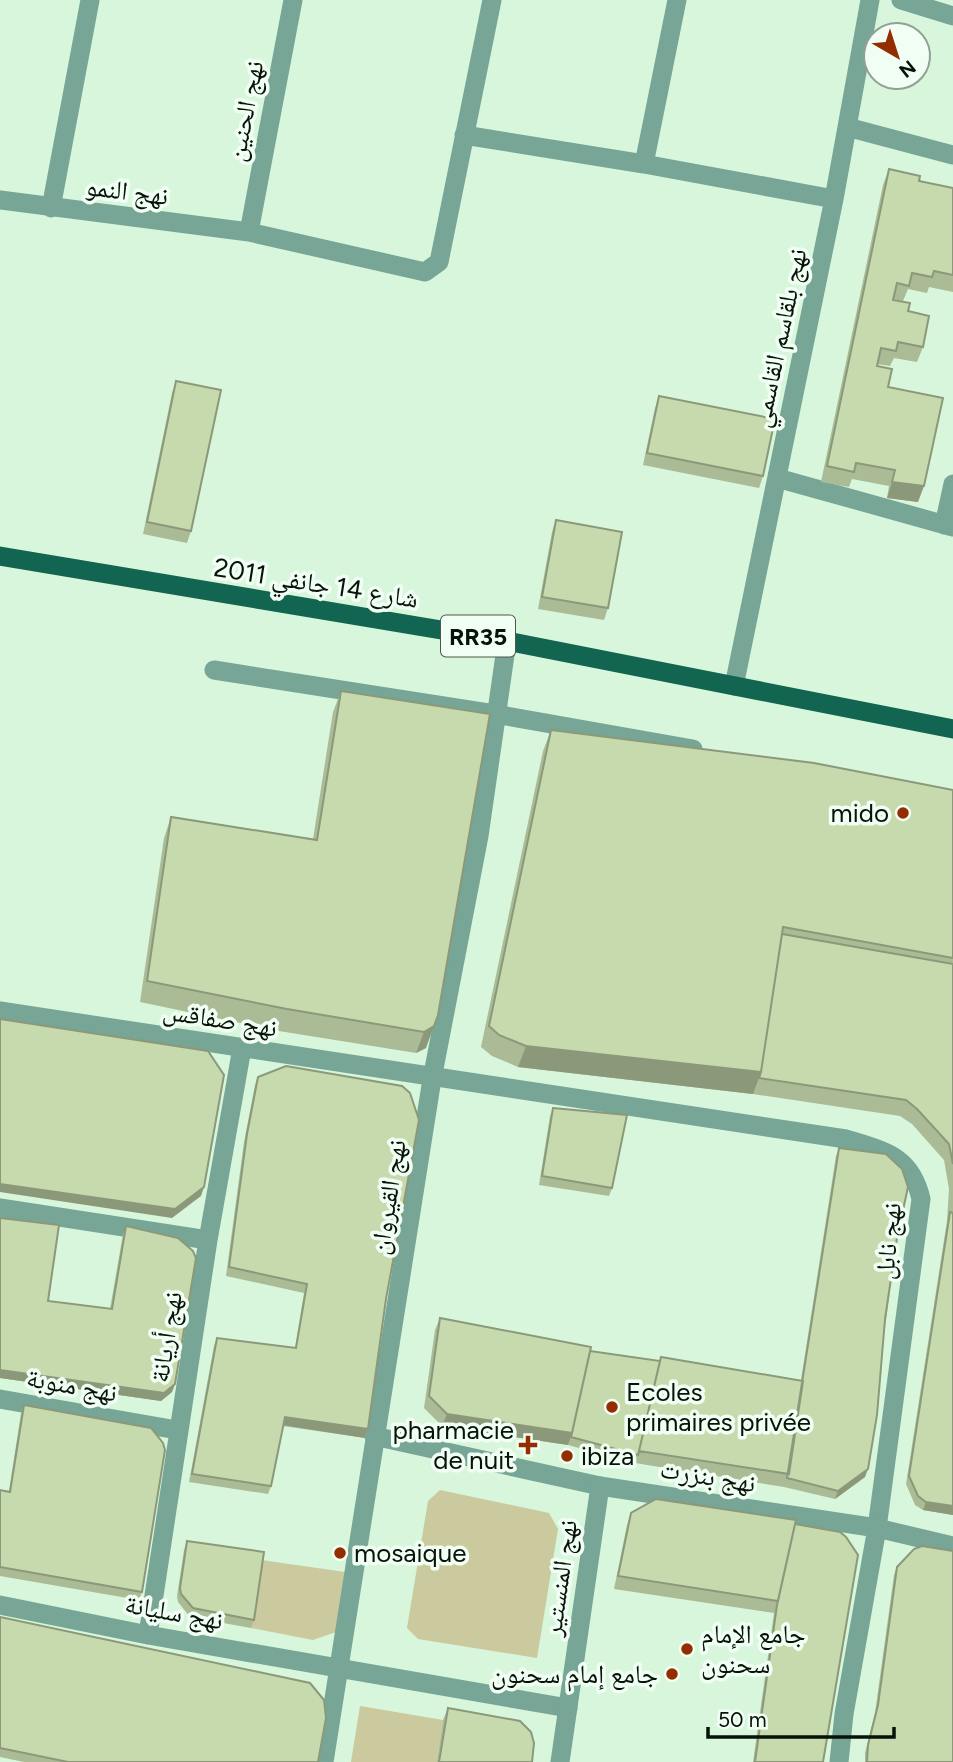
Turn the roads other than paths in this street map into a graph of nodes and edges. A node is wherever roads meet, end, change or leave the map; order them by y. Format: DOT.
graph roads {
  1 [pos="90,0"];
  2 [pos="293,0"];
  3 [pos="492,0"];
  4 [pos="677,0"];
  5 [pos="870,0"];
  6 [pos="901,0"];
  7 [pos="953,16"];
  8 [pos="847,127"];
  9 [pos="464,135"];
  10 [pos="953,155"];
  11 [pos="644,164"];
  12 [pos="0,200"];
  13 [pos="834,200"];
  14 [pos="51,208"];
  15 [pos="249,232"];
  16 [pos="777,478"];
  17 [pos="953,484"];
  18 [pos="949,526"];
  19 [pos="0,556"];
  20 [pos="507,641"];
  21 [pos="214,670"];
  22 [pos="734,686"];
  23 [pos="495,714"];
  24 [pos="953,729"];
  25 [pos="715,753"];
  26 [pos="0,1011"];
  27 [pos="242,1048"];
  28 [pos="432,1079"];
  29 [pos="0,1208"];
  30 [pos="208,1240"];
  31 [pos="0,1399"];
  32 [pos="177,1430"];
  33 [pos="374,1436"];
  34 [pos="600,1486"];
  35 [pos="877,1528"];
  36 [pos="953,1546"];
  37 [pos="0,1605"];
  38 [pos="148,1635"];
  39 [pos="338,1667"];
  40 [pos="568,1708"];
  41 [pos="324,1762"];
  42 [pos="561,1762"];
  43 [pos="839,1762"];
  1 -- 14 [label="street"];
  2 -- 15 [label="street, نهج الحنين"];
  3 -- 9 [label="street, نهج النمو"];
  4 -- 11 [label="street"];
  5 -- 8 [label="street, نهج بلقاسم القاسمي"];
  6 -- 7 [label="street"];
  8 -- 10 [label="street"];
  8 -- 13 [label="street, نهج بلقاسم القاسمي"];
  9 -- 11 [label="street"];
  9 -- 15 [label="street, نهج النمو"];
  11 -- 13 [label="street"];
  12 -- 14 [label="street, نهج النمو"];
  13 -- 16 [label="street, نهج بلقاسم القاسمي"];
  14 -- 15 [label="street, نهج النمو"];
  16 -- 18 [label="street"];
  16 -- 22 [label="street, نهج بلقاسم القاسمي"];
  17 -- 18 [label="street"];
  19 -- 20 [label="main road, شارع 14 جانفي 2011 / RR35"];
  20 -- 22 [label="main road, شارع 14 جانفي 2011 / RR35"];
  20 -- 23 [label="street, نهج القيروان"];
  21 -- 23 [label="street"];
  22 -- 24 [label="main road, شارع 14 جانفي 2011 / RR35"];
  23 -- 25 [label="street"];
  23 -- 28 [label="street, نهج القيروان"];
  26 -- 27 [label="street, نهج صفاقس"];
  27 -- 28 [label="street, نهج صفاقس"];
  27 -- 30 [label="street, نهج أريانة"];
  28 -- 33 [label="street, نهج القيروان"];
  28 -- 35 [label="street, نهج نابل"];
  29 -- 30 [label="street"];
  30 -- 32 [label="street, نهج أريانة"];
  31 -- 32 [label="street, نهج منوبة"];
  32 -- 38 [label="street, نهج أريانة"];
  33 -- 34 [label="street, نهج بنزرت"];
  33 -- 39 [label="street, نهج القيروان"];
  34 -- 35 [label="street, نهج بنزرت"];
  34 -- 40 [label="street, نهج المنستير"];
  35 -- 36 [label="street, نهج بنزرت"];
  35 -- 43 [label="street, نهج نابل"];
  37 -- 38 [label="street, نهج سليانة"];
  38 -- 39 [label="street, نهج سليانة"];
  39 -- 40 [label="street, نهج سليانة"];
  39 -- 41 [label="street, نهج القيروان"];
  40 -- 42 [label="street, نهج المنستير"];
}
